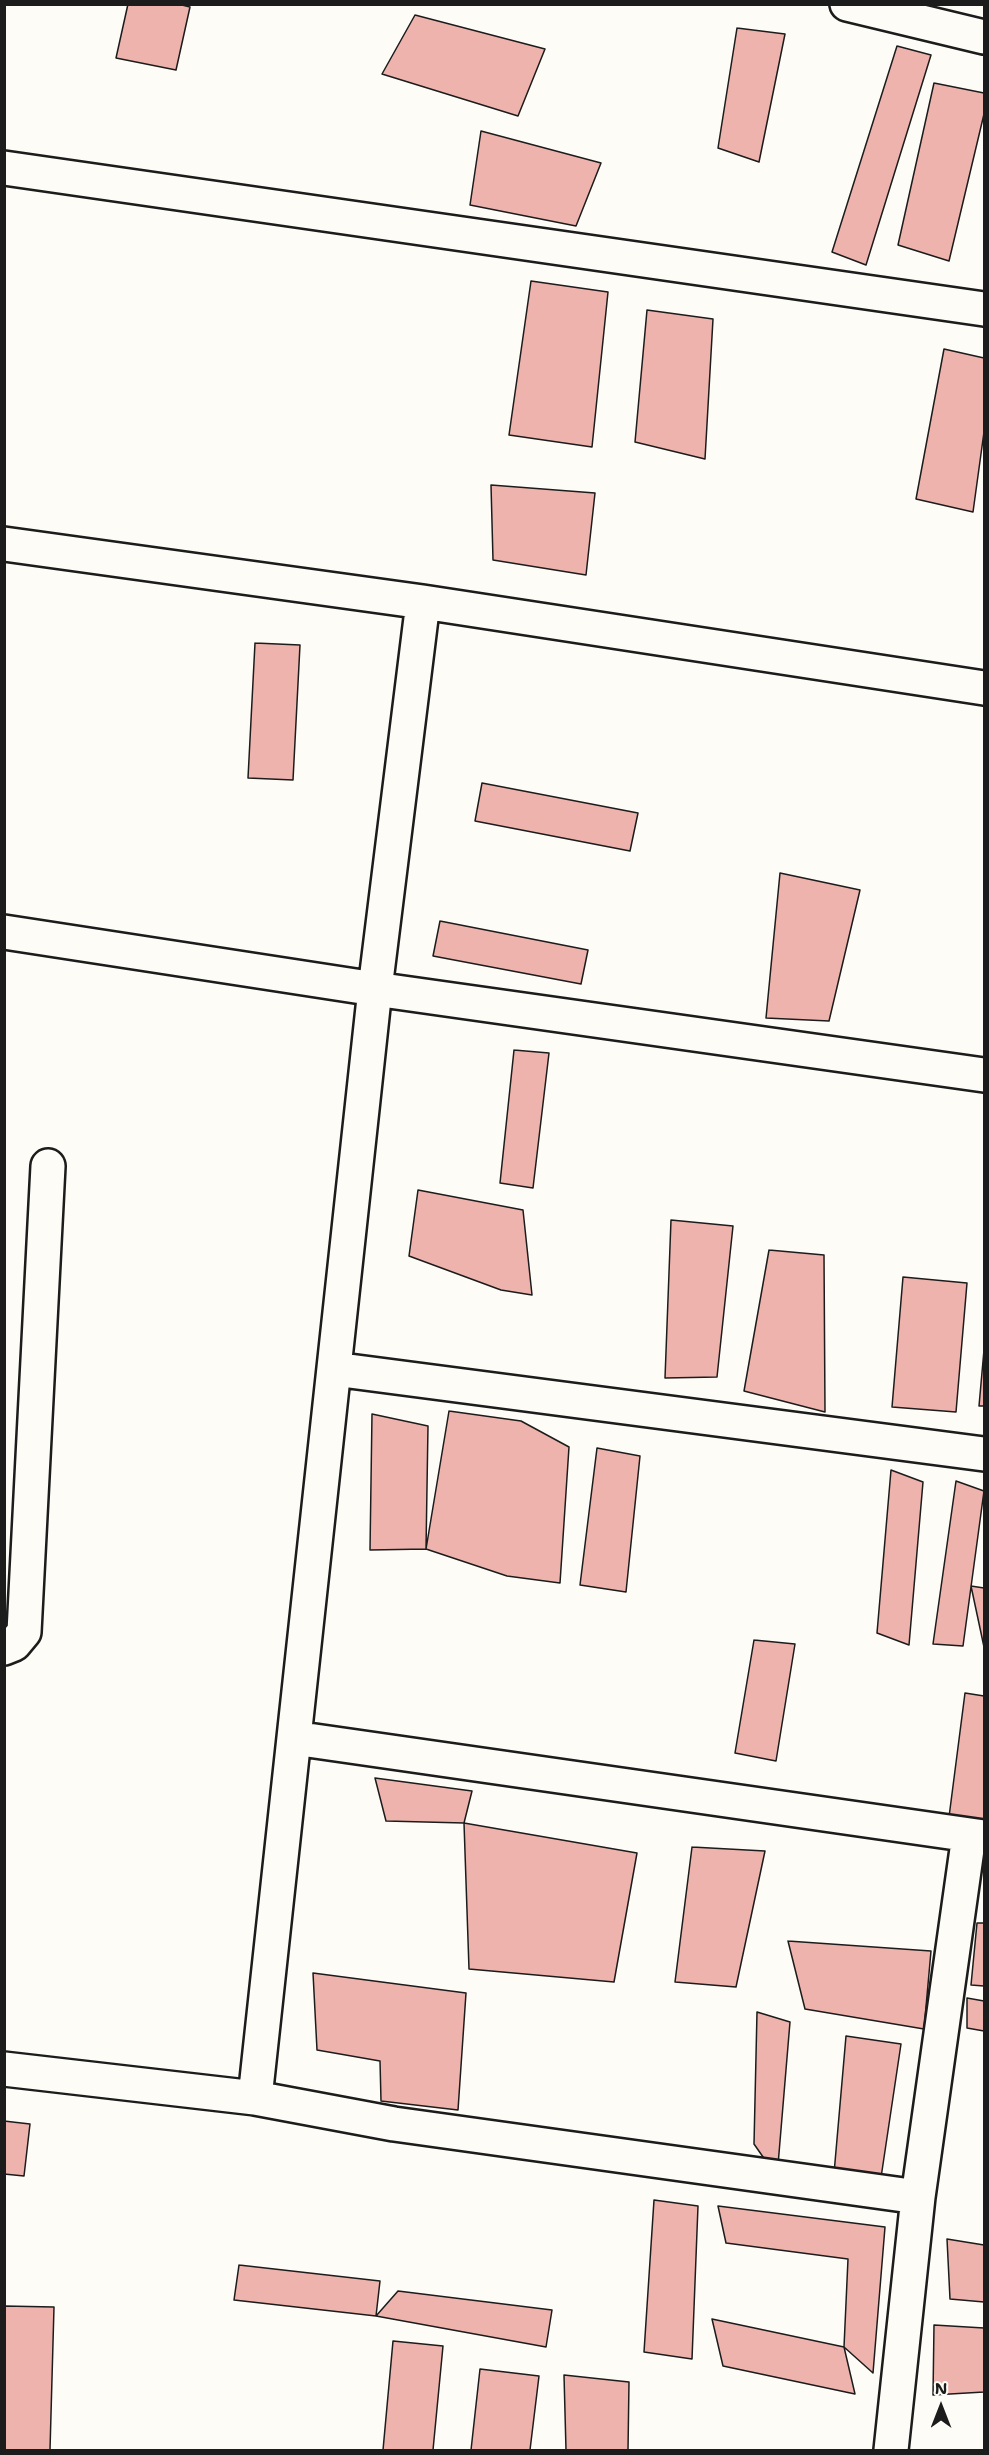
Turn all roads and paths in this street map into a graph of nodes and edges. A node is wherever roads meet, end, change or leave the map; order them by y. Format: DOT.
graph roads {
  1 [pos="847,4"];
  2 [pos="984,37"];
  3 [pos="4,168"];
  4 [pos="982,301"];
  5 [pos="4,544"];
  6 [pos="423,602"];
  7 [pos="984,688"];
  8 [pos="4,932"];
  9 [pos="375,989"];
  10 [pos="984,1075"];
  11 [pos="48,1166"];
  12 [pos="334,1369"];
  13 [pos="984,1454"];
  14 [pos="4,1648"];
  15 [pos="294,1738"];
  16 [pos="977,1836"];
  17 [pos="4,2069"];
  18 [pos="255,2098"];
  19 [pos="918,2197"];
  20 [pos="891,2451"];
  1 -- 2 [label="street"];
  3 -- 4 [label="street"];
  5 -- 6 [label="street"];
  6 -- 7 [label="street"];
  6 -- 9 [label="street"];
  8 -- 9 [label="street"];
  9 -- 10 [label="street"];
  9 -- 12 [label="street"];
  11 -- 14 [label="street"];
  12 -- 13 [label="street"];
  12 -- 15 [label="street"];
  15 -- 16 [label="street"];
  15 -- 18 [label="street"];
  16 -- 19 [label="street"];
  17 -- 18 [label="street"];
  18 -- 19 [label="street"];
  19 -- 20 [label="street"];
}
